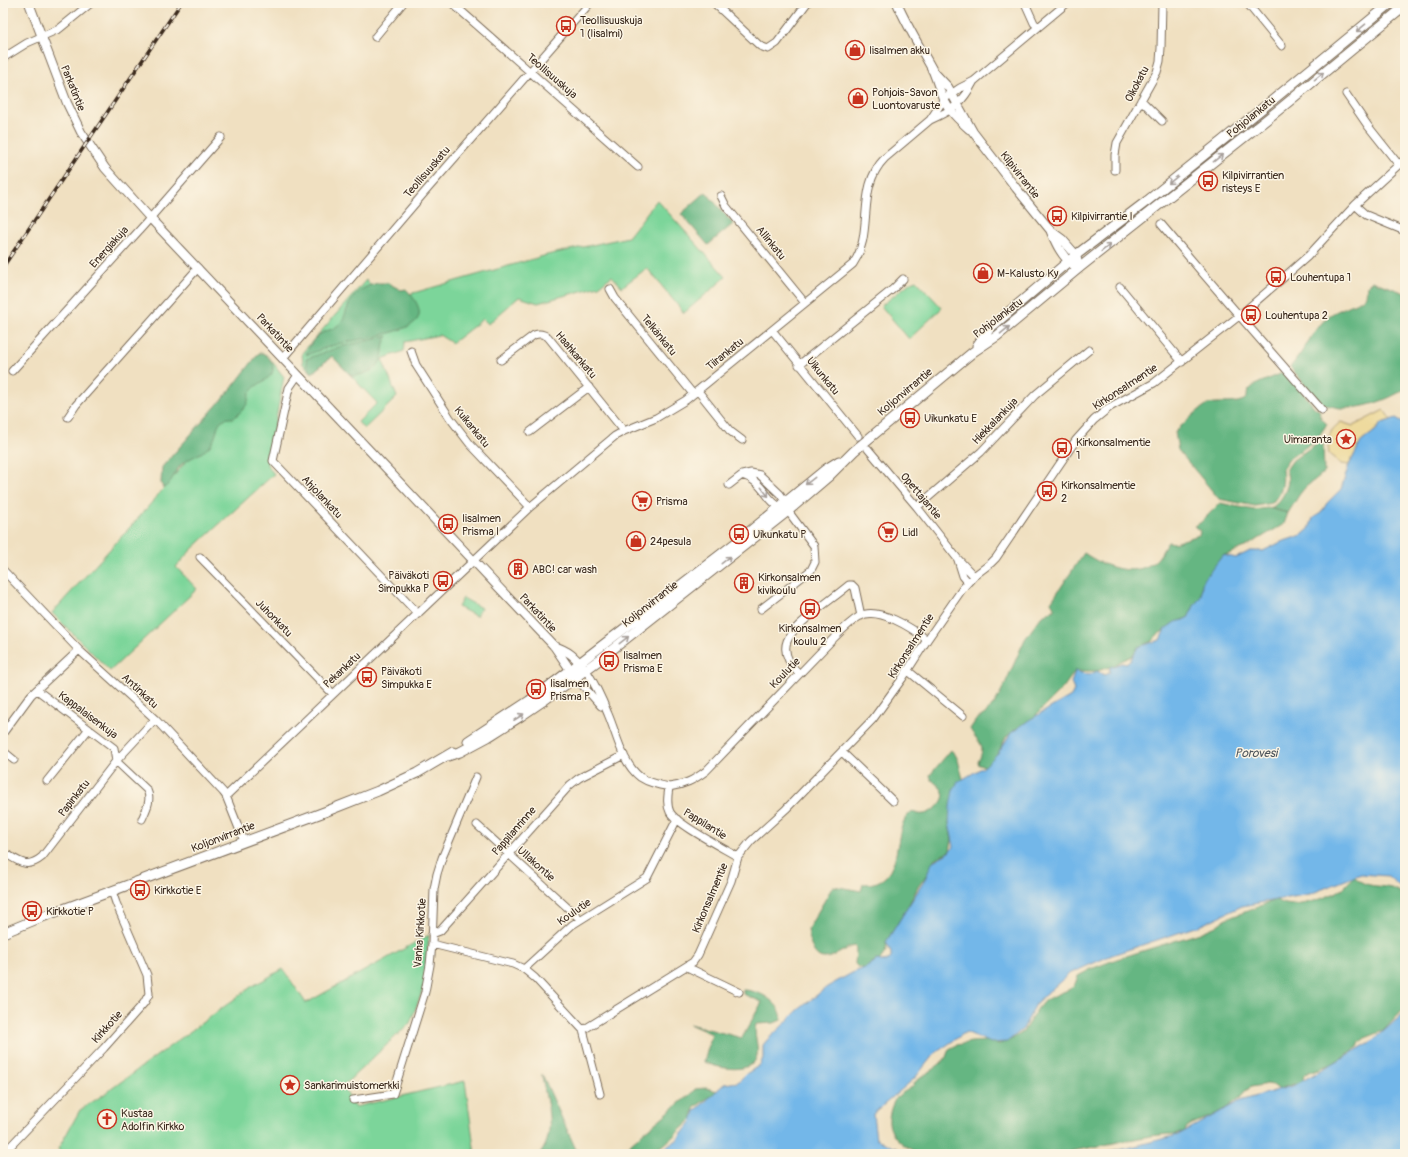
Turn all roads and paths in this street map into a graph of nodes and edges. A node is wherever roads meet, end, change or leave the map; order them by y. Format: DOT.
graph roads {
  1 [pos="29,3"];
  2 [pos="92,3"];
  3 [pos="403,3"];
  4 [pos="452,3"];
  5 [pos="590,3"];
  6 [pos="714,3"];
  7 [pos="807,3"];
  8 [pos="897,3"];
  9 [pos="1025,3"];
  10 [pos="1068,3"];
  11 [pos="1162,3"];
  12 [pos="1247,3"];
  13 [pos="1391,3"];
  14 [pos="1405,6"];
  15 [pos="1038,27"];
  16 [pos="42,37"];
  17 [pos="375,37"];
  18 [pos="1282,46"];
  19 [pos="3,58"];
  20 [pos="932,70"];
  21 [pos="530,71"];
  22 [pos="974,81"];
  23 [pos="951,93"];
  24 [pos="1346,94"];
  25 [pos="944,99"];
  26 [pos="1141,100"];
  27 [pos="958,105"];
  28 [pos="950,110"];
  29 [pos="930,120"];
  30 [pos="1162,122"];
  31 [pos="973,132"];
  32 [pos="221,137"];
  33 [pos="1405,159"];
  34 [pos="1399,165"];
  35 [pos="638,167"];
  36 [pos="1115,170"];
  37 [pos="721,196"];
  38 [pos="1356,205"];
  39 [pos="150,218"];
  40 [pos="1161,224"];
  41 [pos="1405,230"];
  42 [pos="1050,231"];
  43 [pos="1076,255"];
  44 [pos="1068,261"];
  45 [pos="198,268"];
  46 [pos="1079,268"];
  47 [pos="903,279"];
  48 [pos="1120,287"];
  49 [pos="610,289"];
  50 [pos="805,303"];
  51 [pos="1239,316"];
  52 [pos="772,330"];
  53 [pos="1089,350"];
  54 [pos="411,352"];
  55 [pos="972,352"];
  56 [pos="283,358"];
  57 [pos="501,360"];
  58 [pos="1182,362"];
  59 [pos="799,365"];
  60 [pos="12,371"];
  61 [pos="298,375"];
  62 [pos="589,387"];
  63 [pos="695,392"];
  64 [pos="1322,410"];
  65 [pos="68,417"];
  66 [pos="624,431"];
  67 [pos="530,432"];
  68 [pos="858,436"];
  69 [pos="742,440"];
  70 [pos="868,449"];
  71 [pos="854,451"];
  72 [pos="742,475"];
  73 [pos="729,485"];
  74 [pos="782,504"];
  75 [pos="530,507"];
  76 [pos="917,507"];
  77 [pos="788,511"];
  78 [pos="200,557"];
  79 [pos="957,558"];
  80 [pos="474,561"];
  81 [pos="3,570"];
  82 [pos="974,576"];
  83 [pos="968,582"];
  84 [pos="761,609"];
  85 [pos="418,614"];
  86 [pos="861,616"];
  87 [pos="927,640"];
  88 [pos="554,646"];
  89 [pos="79,650"];
  90 [pos="583,666"];
  91 [pos="907,670"];
  92 [pos="573,674"];
  93 [pos="799,674"];
  94 [pos="37,690"];
  95 [pos="333,694"];
  96 [pos="608,713"];
  97 [pos="963,716"];
  98 [pos="154,719"];
  99 [pos="88,730"];
  100 [pos="3,733"];
  101 [pos="3,751"];
  102 [pos="842,752"];
  103 [pos="624,755"];
  104 [pos="14,760"];
  105 [pos="116,761"];
  106 [pos="476,777"];
  107 [pos="47,782"];
  108 [pos="669,787"];
  109 [pos="226,796"];
  110 [pos="893,801"];
  111 [pos="142,819"];
  112 [pos="677,819"];
  113 [pos="477,825"];
  114 [pos="244,842"];
  115 [pos="3,852"];
  116 [pos="509,854"];
  117 [pos="738,857"];
  118 [pos="112,891"];
  119 [pos="580,919"];
  120 [pos="3,934"];
  121 [pos="432,934"];
  122 [pos="432,944"];
  123 [pos="687,967"];
  124 [pos="524,969"];
  125 [pos="740,992"];
  126 [pos="583,1030"];
  127 [pos="600,1094"];
  128 [pos="353,1100"];
  129 [pos="3,1154"];
  1 -- 16 [label="street, Parkatintie"];
  2 -- 16 [label="street"];
  3 -- 17 [label="street"];
  4 -- 21 [label="street, Teollisuuskuja"];
  5 -- 21 [label="street, Teollisuuskatu"];
  6 -- 7 [label="street"];
  8 -- 20 [label="street, Kilpivirrantie"];
  9 -- 15 [label="street"];
  10 -- 15 [label="street"];
  11 -- 26 [label="street, Oikokatu"];
  12 -- 18 [label="street"];
  13 -- 43 [label="main road, Pohjolankatu, one-way"];
  46 -- 14 [label="main road, Pohjolankatu, one-way"];
  15 -- 22 [label="street"];
  16 -- 19 [label="street"];
  16 -- 39 [label="street, Parkatintie"];
  20 -- 23 [label="street, Kilpivirrantie"];
  20 -- 25 [label="street, Kilpivirrantie"];
  21 -- 35 [label="street, Teollisuuskuja"];
  21 -- 56 [label="street, Teollisuuskatu"];
  22 -- 23 [label="street, Tiirankatu"];
  22 -- 27 [label="street"];
  23 -- 25 [label="street, Tiirankatu"];
  23 -- 27 [label="street, Kilpivirrantie"];
  24 -- 34 [label="street"];
  25 -- 28 [label="street, Kilpivirrantie"];
  25 -- 29 [label="street, Tiirankatu"];
  26 -- 30 [label="street"];
  26 -- 36 [label="street, Oikokatu"];
  27 -- 28 [label="street, Tiirankatu"];
  27 -- 31 [label="street, Kilpivirrantie"];
  28 -- 29 [label="street, Tiirankatu"];
  28 -- 31 [label="street, Kilpivirrantie"];
  29 -- 50 [label="street, Tiirankatu"];
  31 -- 42 [label="street, Kilpivirrantie"];
  32 -- 39 [label="street, Energiakuja"];
  33 -- 34 [label="street, Kirkonsalmentie"];
  34 -- 38 [label="street, Kirkonsalmentie"];
  37 -- 50 [label="street, Allinkatu"];
  38 -- 41 [label="street"];
  38 -- 51 [label="street, Kirkonsalmentie"];
  39 -- 45 [label="street, Parkatintie"];
  39 -- 60 [label="street, Energiakuja"];
  40 -- 51 [label="street"];
  42 -- 43 [label="street, Kilpivirrantie"];
  42 -- 44 [label="street, Kilpivirrantie"];
  43 -- 44 [label="main road, Pohjolankatu"];
  43 -- 46 [label="street, Kilpivirrantie"];
  44 -- 46 [label="street, Kilpivirrantie"];
  44 -- 55 [label="main road, Pohjolankatu"];
  45 -- 56 [label="street, Parkatintie"];
  45 -- 65 [label="street"];
  55 -- 46 [label="main road, Pohjolankatu, one-way"];
  47 -- 59 [label="street"];
  48 -- 58 [label="street"];
  49 -- 63 [label="street, Telkänkatu"];
  50 -- 52 [label="street, Tiirankatu"];
  51 -- 58 [label="street, Kirkonsalmentie"];
  51 -- 64 [label="street"];
  52 -- 59 [label="street, Uikunkatu"];
  52 -- 63 [label="street, Tiirankatu"];
  53 -- 76 [label="street, Hiekkalankuja"];
  54 -- 75 [label="street, Kuikankatu"];
  55 -- 71 [label="main road, Koljonvirrantie"];
  56 -- 61 [label="street, Parkatintie"];
  57 -- 62 [label="street, Haahkankatu"];
  58 -- 82 [label="street, Kirkonsalmentie"];
  59 -- 68 [label="street, Uikunkatu"];
  61 -- 80 [label="street, Parkatintie"];
  61 -- 85 [label="street, Ahjolankatu"];
  62 -- 66 [label="street, Haahkankatu"];
  62 -- 67 [label="street"];
  63 -- 66 [label="street, Tiirankatu"];
  63 -- 69 [label="street, Telkänkatu"];
  66 -- 75 [label="street, Tiirankatu"];
  70 -- 76 [label="street, Opettajantie"];
  71 -- 74 [label="main road, Koljonvirrantie, one-way"];
  71 -- 77 [label="main road, Koljonvirrantie"];
  72 -- 73 [label="street"];
  72 -- 74 [label="street, one-way"];
  72 -- 74 [label="street"];
  74 -- 77 [label="street"];
  74 -- 90 [label="main road, Koljonvirrantie"];
  75 -- 80 [label="street, Tiirankatu"];
  76 -- 79 [label="street, Opettajantie"];
  77 -- 84 [label="street"];
  90 -- 77 [label="main road, Koljonvirrantie, one-way"];
  78 -- 95 [label="street, Juhonkatu"];
  79 -- 82 [label="street, Opettajantie"];
  79 -- 83 [label="street, Opettajantie"];
  80 -- 85 [label="street, Pekankatu"];
  80 -- 88 [label="street, Parkatintie"];
  81 -- 89 [label="street, Antinkatu"];
  82 -- 83 [label="street, Kirkonsalmentie"];
  83 -- 87 [label="street, Kirkonsalmentie"];
  85 -- 95 [label="street, Pekankatu"];
  86 -- 87 [label="street"];
  86 -- 93 [label="street, Koulutie"];
  86 -- 93 [label="street"];
  87 -- 91 [label="street, Kirkonsalmentie"];
  88 -- 90 [label="street, Parkatintie"];
  88 -- 92 [label="street, Parkatintie"];
  89 -- 94 [label="street"];
  89 -- 98 [label="street, Antinkatu"];
  90 -- 92 [label="main road, Koljonvirrantie"];
  90 -- 96 [label="street"];
  91 -- 97 [label="street"];
  91 -- 102 [label="street, Kirkonsalmentie"];
  92 -- 96 [label="street"];
  92 -- 114 [label="main road, Koljonvirrantie"];
  93 -- 108 [label="street, Koulutie"];
  94 -- 99 [label="street, Kappalaisenkuja"];
  94 -- 100 [label="street"];
  95 -- 109 [label="street, Pekankatu"];
  96 -- 103 [label="street"];
  98 -- 105 [label="street, Papinkatu"];
  98 -- 109 [label="street, Antinkatu"];
  99 -- 105 [label="street, Kappalaisenkuja"];
  99 -- 107 [label="street"];
  101 -- 104 [label="street"];
  102 -- 110 [label="street"];
  102 -- 117 [label="street, Kirkonsalmentie"];
  103 -- 108 [label="street"];
  103 -- 116 [label="street, Pappilanrinne"];
  105 -- 111 [label="street, Kappalaisenkuja"];
  105 -- 115 [label="street, Papinkatu"];
  106 -- 121 [label="street, Vanha Kirkkotie"];
  108 -- 112 [label="street, Pappilantie"];
  109 -- 114 [label="street, Antinkatu"];
  112 -- 117 [label="street, Pappilantie"];
  112 -- 119 [label="street, Koulutie"];
  113 -- 116 [label="street, Ullakontie"];
  114 -- 118 [label="main road, Koljonvirrantie"];
  116 -- 119 [label="street, Ullakontie"];
  116 -- 121 [label="street, Pappilanrinne"];
  117 -- 123 [label="street, Kirkonsalmentie"];
  118 -- 120 [label="main road, Koljonvirrantie"];
  118 -- 129 [label="street, Kirkkotie"];
  119 -- 124 [label="street, Koulutie"];
  121 -- 122 [label="street, Vanha Kirkkotie"];
  122 -- 124 [label="street"];
  122 -- 128 [label="street, Vanha Kirkkotie"];
  123 -- 125 [label="street"];
  123 -- 126 [label="street, Kirkonsalmentie"];
  124 -- 126 [label="street"];
  126 -- 127 [label="street"];
}
